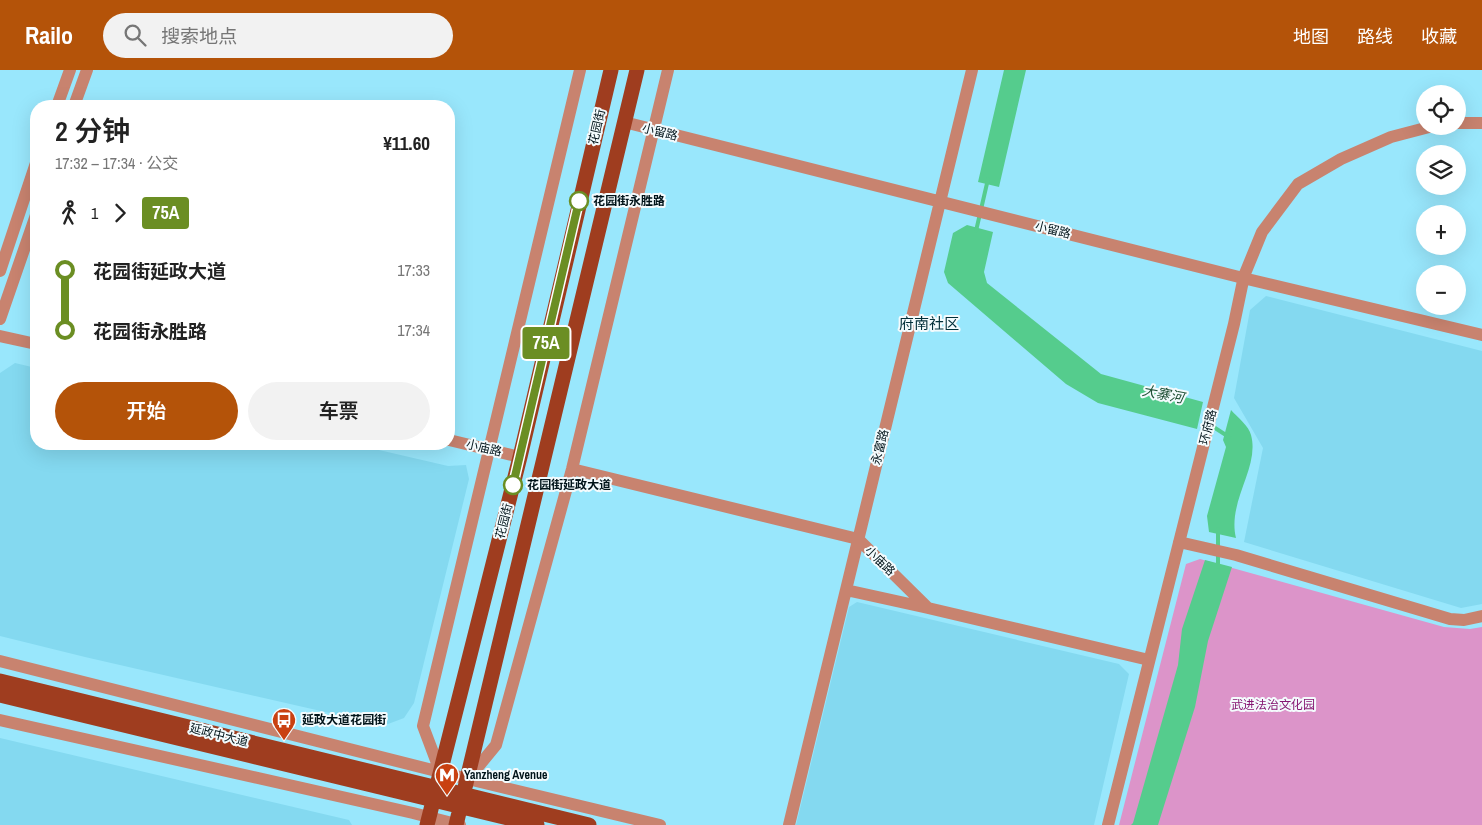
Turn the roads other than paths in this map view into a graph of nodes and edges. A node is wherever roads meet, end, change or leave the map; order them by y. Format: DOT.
graph roads {
  1 [pos="70,70"];
  2 [pos="87,70"];
  3 [pos="580,70"];
  4 [pos="611,70"];
  5 [pos="637,70"];
  6 [pos="668,70"];
  7 [pos="972,70"];
  8 [pos="59,100"];
  9 [pos="76,100"];
  10 [pos="624,122"];
  11 [pos="1466,123"];
  12 [pos="1482,123"];
  13 [pos="654,130"];
  14 [pos="1416,130"];
  15 [pos="30,181"];
  16 [pos="939,202"];
  17 [pos="30,232"];
  18 [pos="0,271"];
  19 [pos="1243,278"];
  20 [pos="0,318"];
  21 [pos="1482,335"];
  22 [pos="0,336"];
  23 [pos="30,343"];
  24 [pos="455,442"];
  25 [pos="488,450"];
  26 [pos="520,457"];
  27 [pos="572,469"];
  28 [pos="858,540"];
  29 [pos="1179,542"];
  30 [pos="846,590"];
  31 [pos="928,608"];
  32 [pos="1482,616"];
  33 [pos="1149,660"];
  34 [pos="0,661"];
  35 [pos="0,681"];
  36 [pos="0,695"];
  37 [pos="0,720"];
  38 [pos="440,772"];
  39 [pos="468,779"];
  40 [pos="435,794"];
  41 [pos="463,800"];
  42 [pos="428,821"];
  43 [pos="458,825"];
  44 [pos="537,825"];
  45 [pos="589,825"];
  46 [pos="660,825"];
  47 [pos="789,825"];
  48 [pos="1108,825"];
  1 -- 8 [label="street"];
  2 -- 9 [label="street"];
  3 -- 25 [label="street"];
  4 -- 26 [label="main road, 花园街"];
  5 -- 10 [label="main road, 花园街"];
  6 -- 13 [label="street"];
  7 -- 16 [label="street, 永富路"];
  10 -- 13 [label="street, 小留路"];
  10 -- 39 [label="main road, 花园街"];
  11 -- 12 [label="street"];
  13 -- 16 [label="street, 小留路"];
  13 -- 27 [label="street"];
  14 -- 19 [label="street, 环府路"];
  15 -- 18 [label="street"];
  16 -- 19 [label="street, 小留路"];
  16 -- 28 [label="street, 永富路"];
  17 -- 20 [label="street"];
  19 -- 21 [label="street, 小留路"];
  19 -- 29 [label="street, 环府路"];
  22 -- 23 [label="street"];
  24 -- 25 [label="street, 小庙路"];
  25 -- 26 [label="street, 小庙路"];
  25 -- 38 [label="street"];
  26 -- 38 [label="main road, 花园街"];
  27 -- 28 [label="street, 小庙路"];
  27 -- 39 [label="street"];
  28 -- 30 [label="street, 永富路"];
  28 -- 31 [label="street, 小庙路"];
  29 -- 32 [label="street"];
  29 -- 33 [label="street, 环府路"];
  30 -- 31 [label="street"];
  30 -- 47 [label="street, 永富路"];
  31 -- 33 [label="street"];
  33 -- 48 [label="street, 环府路"];
  34 -- 38 [label="street"];
  35 -- 40 [label="main road, 延政中大道"];
  36 -- 40 [label="main road, 延政中大道"];
  37 -- 42 [label="street"];
  38 -- 39 [label="street"];
  38 -- 40 [label="main road, 花园街"];
  39 -- 41 [label="main road, 花园街"];
  39 -- 46 [label="street"];
  40 -- 41 [label="main road"];
  40 -- 42 [label="main road, 花园街"];
  41 -- 43 [label="main road, 花园街"];
  41 -- 44 [label="main road"];
  41 -- 45 [label="main road"];
  42 -- 43 [label="street"];
}
